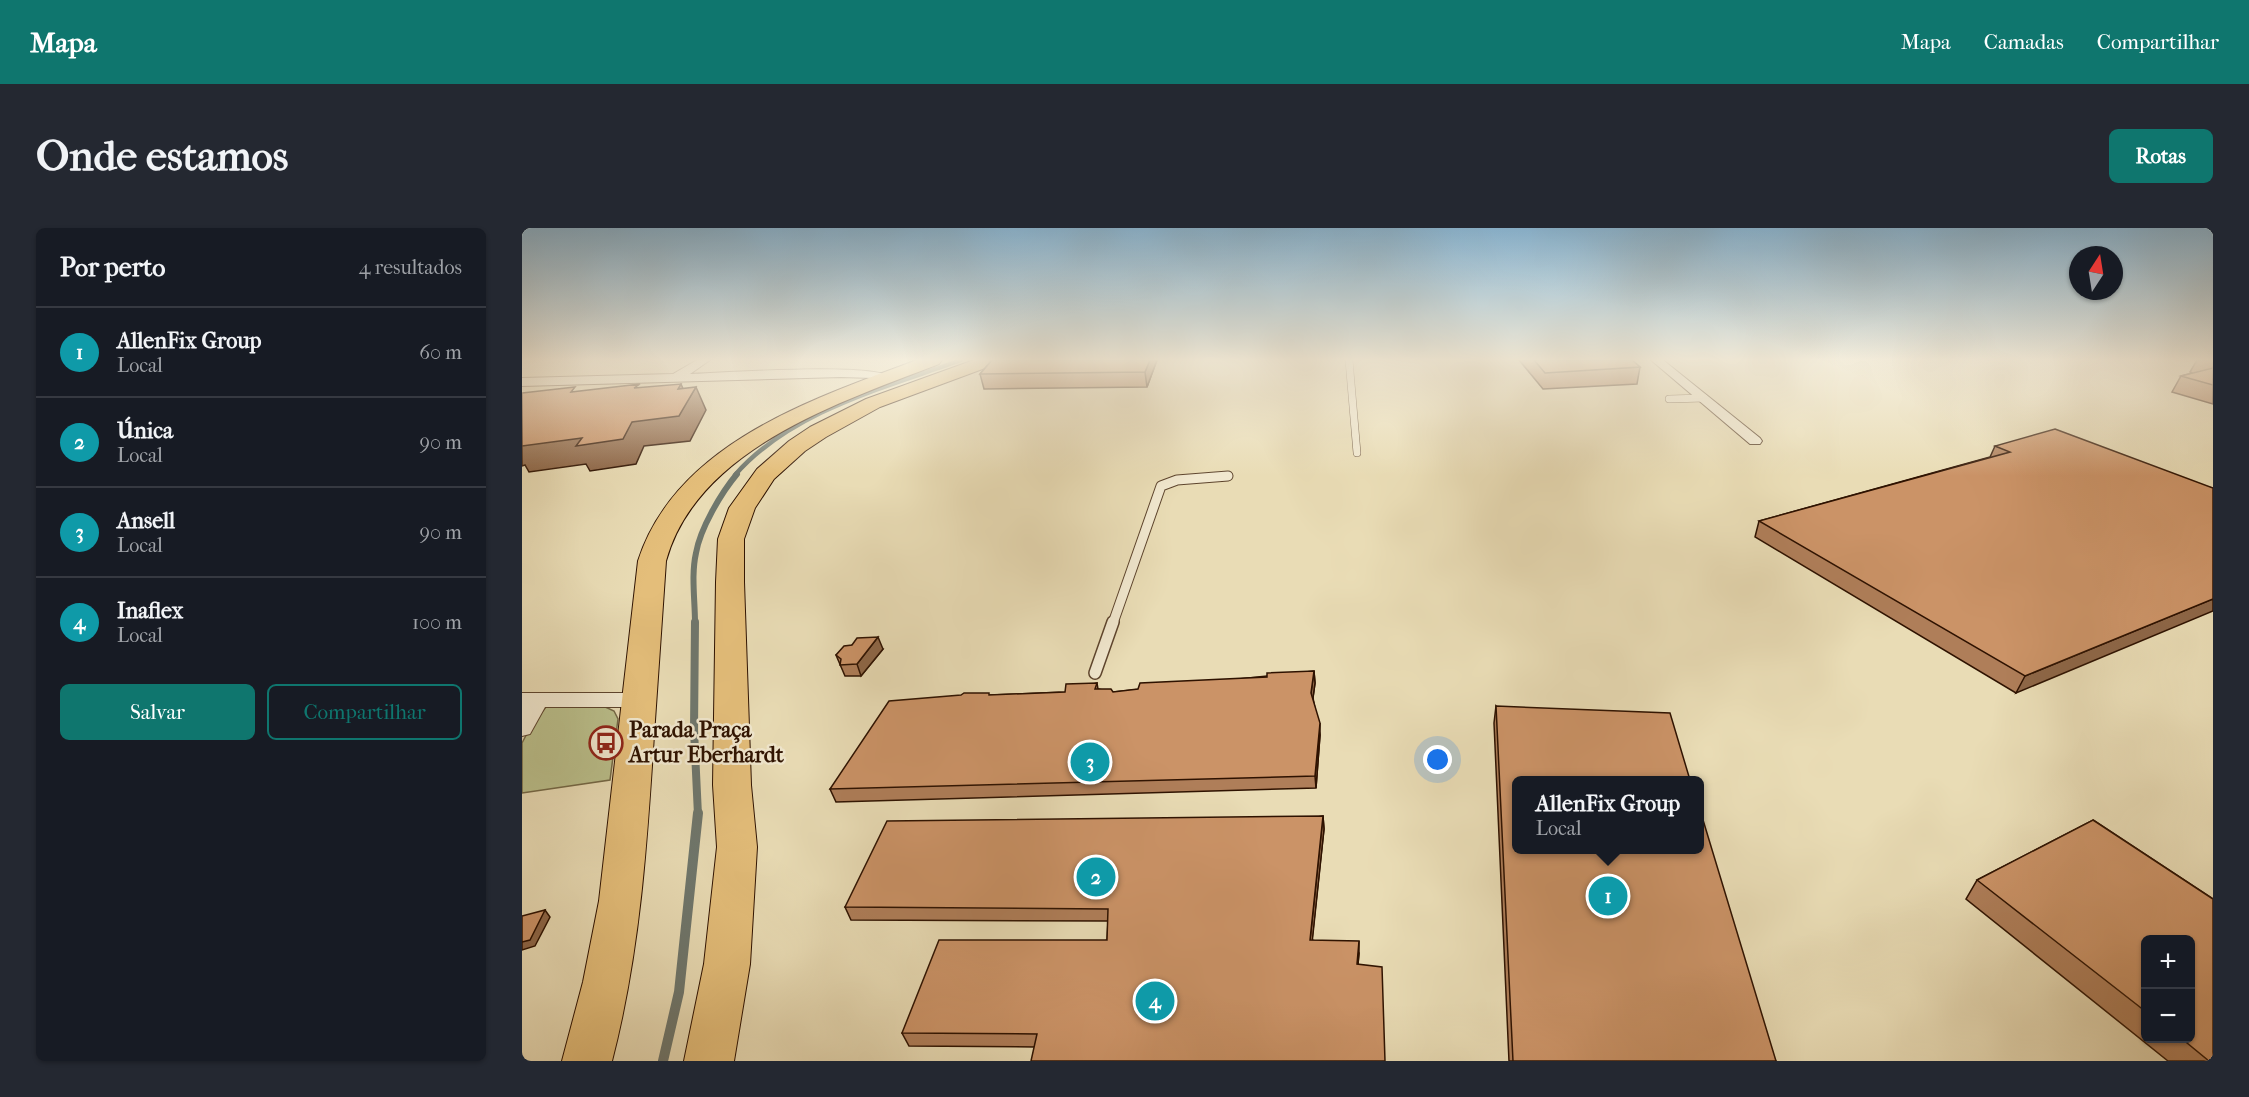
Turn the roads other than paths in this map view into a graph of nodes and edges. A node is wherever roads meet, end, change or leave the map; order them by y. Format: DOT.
graph roads {
  1 [pos="833,399"];
  2 [pos="884,399"];
  3 [pos="1352,399"];
  4 [pos="1670,399"];
  5 [pos="1674,399"];
  6 [pos="1705,399"];
  7 [pos="1755,441"];
  8 [pos="1357,453"];
  9 [pos="1228,476"];
  10 [pos="1095,673"];
  11 [pos="530,700"];
  12 [pos="640,700"];
  13 [pos="522,729"];
  14 [pos="587,1061"];
  15 [pos="709,1061"];
  1 -- 12 [label="main road"];
  2 -- 15 [label="main road"];
  3 -- 8 [label="lane"];
  4 -- 5 [label="lane"];
  6 -- 7 [label="street"];
  9 -- 10 [label="lane"];
  11 -- 12 [label="street"];
  11 -- 13 [label="street"];
  12 -- 14 [label="main road"];
}
